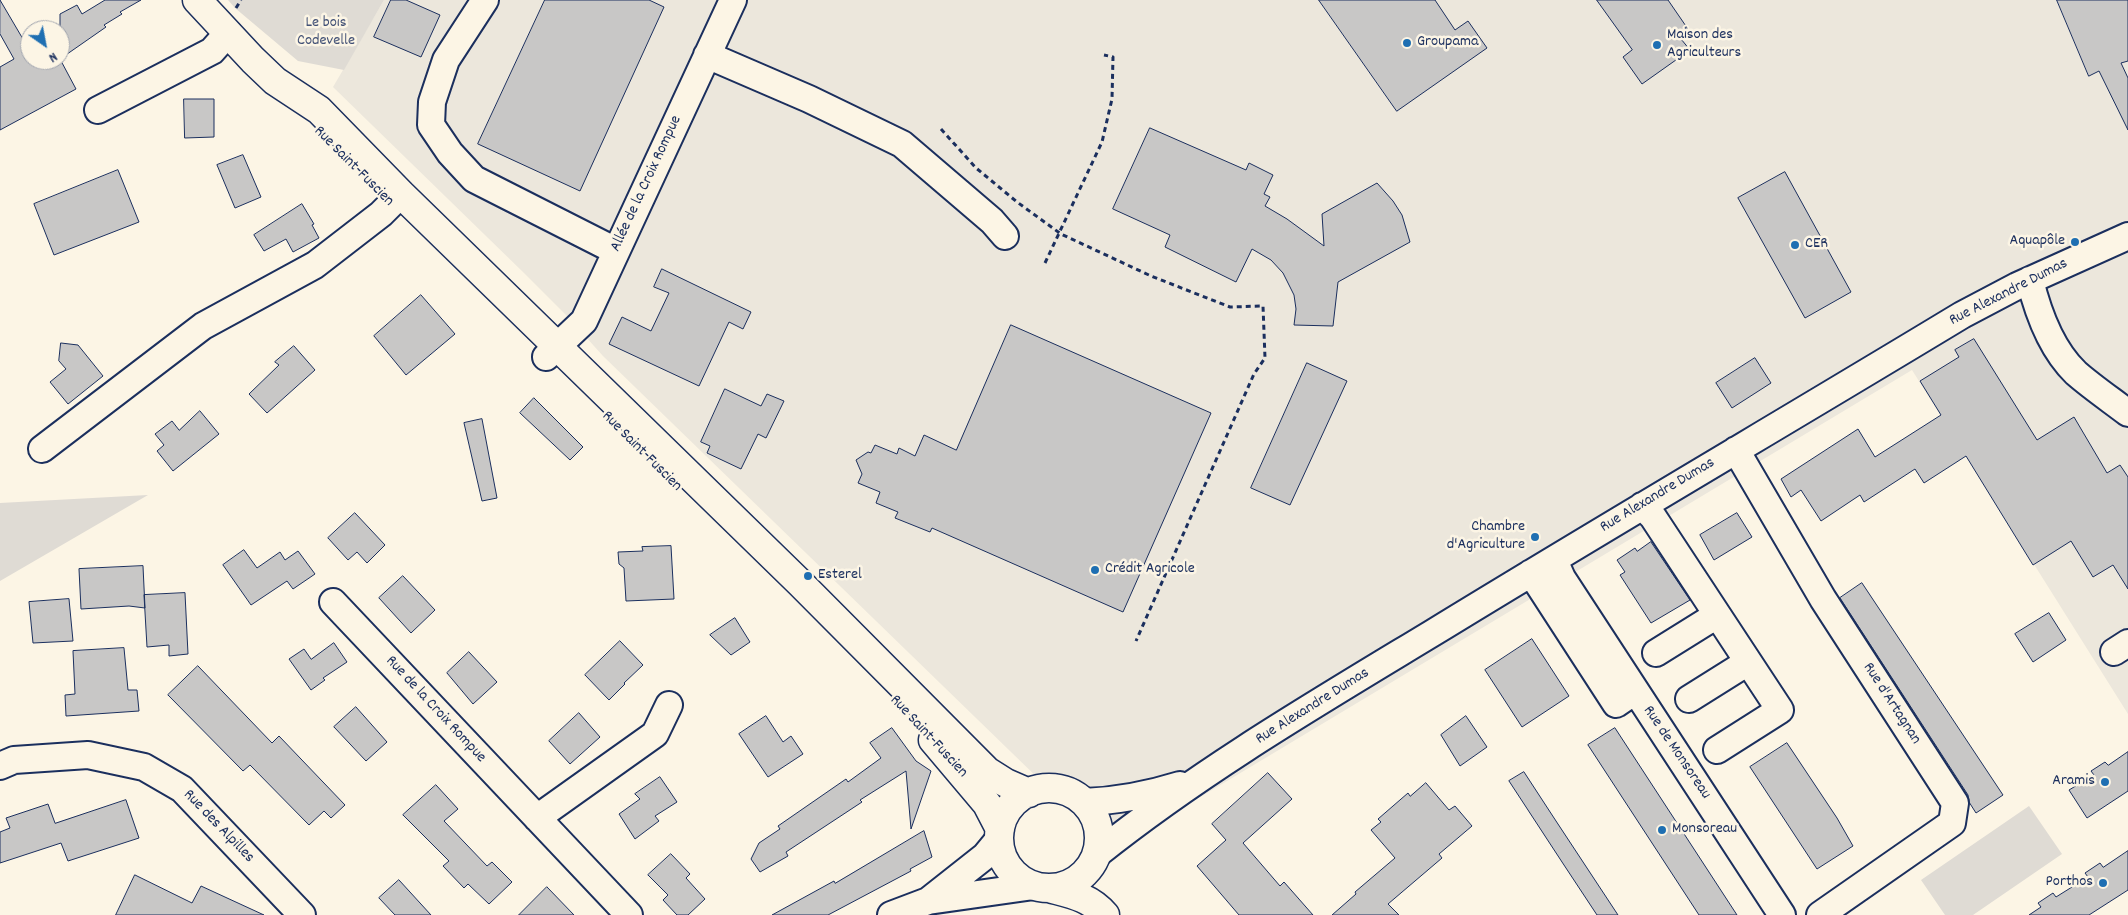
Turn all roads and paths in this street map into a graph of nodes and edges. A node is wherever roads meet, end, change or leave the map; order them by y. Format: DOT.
graph roads {
  1 [pos="196,0"];
  2 [pos="241,0"];
  3 [pos="485,0"];
  4 [pos="733,0"];
  5 [pos="232,21"];
  6 [pos="707,55"];
  7 [pos="1104,55"];
  8 [pos="98,110"];
  9 [pos="941,129"];
  10 [pos="396,200"];
  11 [pos="1060,234"];
  12 [pos="1005,236"];
  13 [pos="2128,236"];
  14 [pos="616,251"];
  15 [pos="1045,264"];
  16 [pos="2030,280"];
  17 [pos="551,352"];
  18 [pos="2128,413"];
  19 [pos="42,449"];
  20 [pos="1736,450"];
  21 [pos="1642,506"];
  22 [pos="1554,560"];
  23 [pos="1531,573"];
  24 [pos="333,602"];
  25 [pos="1717,615"];
  26 [pos="1136,641"];
  27 [pos="1656,653"];
  28 [pos="1748,662"];
  29 [pos="1635,691"];
  30 [pos="1689,699"];
  31 [pos="669,704"];
  32 [pos="1718,750"];
  33 [pos="0,766"];
  34 [pos="1202,778"];
  35 [pos="1029,793"];
  36 [pos="1084,802"];
  37 [pos="538,818"];
  38 [pos="1000,834"];
  39 [pos="1095,859"];
  40 [pos="1042,887"];
  41 [pos="928,901"];
  42 [pos="1101,910"];
  43 [pos="302,915"];
  44 [pos="629,915"];
  45 [pos="891,915"];
  46 [pos="1782,915"];
  47 [pos="1820,915"];
  1 -- 5 [label="main road, Rue Saint-Fuscien"];
  2 -- 5 [label="path"];
  3 -- 14 [label="street"];
  4 -- 6 [label="street, Allée de la Croix Rompue"];
  5 -- 8 [label="street"];
  5 -- 10 [label="main road, Rue Saint-Fuscien"];
  6 -- 12 [label="street"];
  6 -- 14 [label="street, Allée de la Croix Rompue"];
  7 -- 11 [label="path"];
  9 -- 11 [label="path"];
  10 -- 17 [label="main road, Rue Saint-Fuscien"];
  10 -- 19 [label="street"];
  11 -- 15 [label="path"];
  11 -- 26 [label="path"];
  13 -- 16 [label="street, Rue Alexandre Dumas"];
  14 -- 17 [label="street, Allée de la Croix Rompue"];
  16 -- 18 [label="street"];
  16 -- 20 [label="street, Rue Alexandre Dumas"];
  17 -- 35 [label="main road, Rue Saint-Fuscien"];
  17 -- 38 [label="main road, Rue Saint-Fuscien"];
  20 -- 21 [label="street, Rue Alexandre Dumas"];
  20 -- 47 [label="street, Rue d'Artagnan"];
  21 -- 22 [label="street, Rue Alexandre Dumas"];
  21 -- 25 [label="street"];
  22 -- 23 [label="street, Rue Alexandre Dumas"];
  22 -- 29 [label="street, Rue de Monsoreau"];
  23 -- 29 [label="street, Rue de Monsoreau"];
  23 -- 34 [label="street, Rue Alexandre Dumas"];
  24 -- 37 [label="street, Rue de la Croix Rompue"];
  25 -- 27 [label="street"];
  25 -- 28 [label="street"];
  28 -- 30 [label="street"];
  28 -- 32 [label="street"];
  29 -- 46 [label="street, Rue de Monsoreau"];
  31 -- 37 [label="street"];
  33 -- 43 [label="street, Rue des Alpilles"];
  34 -- 36 [label="street, Rue Alexandre Dumas"];
  34 -- 39 [label="street, Rue Alexandre Dumas"];
  35 -- 36 [label="main road"];
  35 -- 38 [label="main road"];
  36 -- 39 [label="main road"];
  37 -- 44 [label="street, Rue de la Croix Rompue"];
  38 -- 40 [label="main road"];
  38 -- 41 [label="street"];
  39 -- 40 [label="main road"];
  39 -- 42 [label="main road"];
  40 -- 41 [label="street"];
  40 -- 42 [label="main road"];
  41 -- 45 [label="street"];
}
